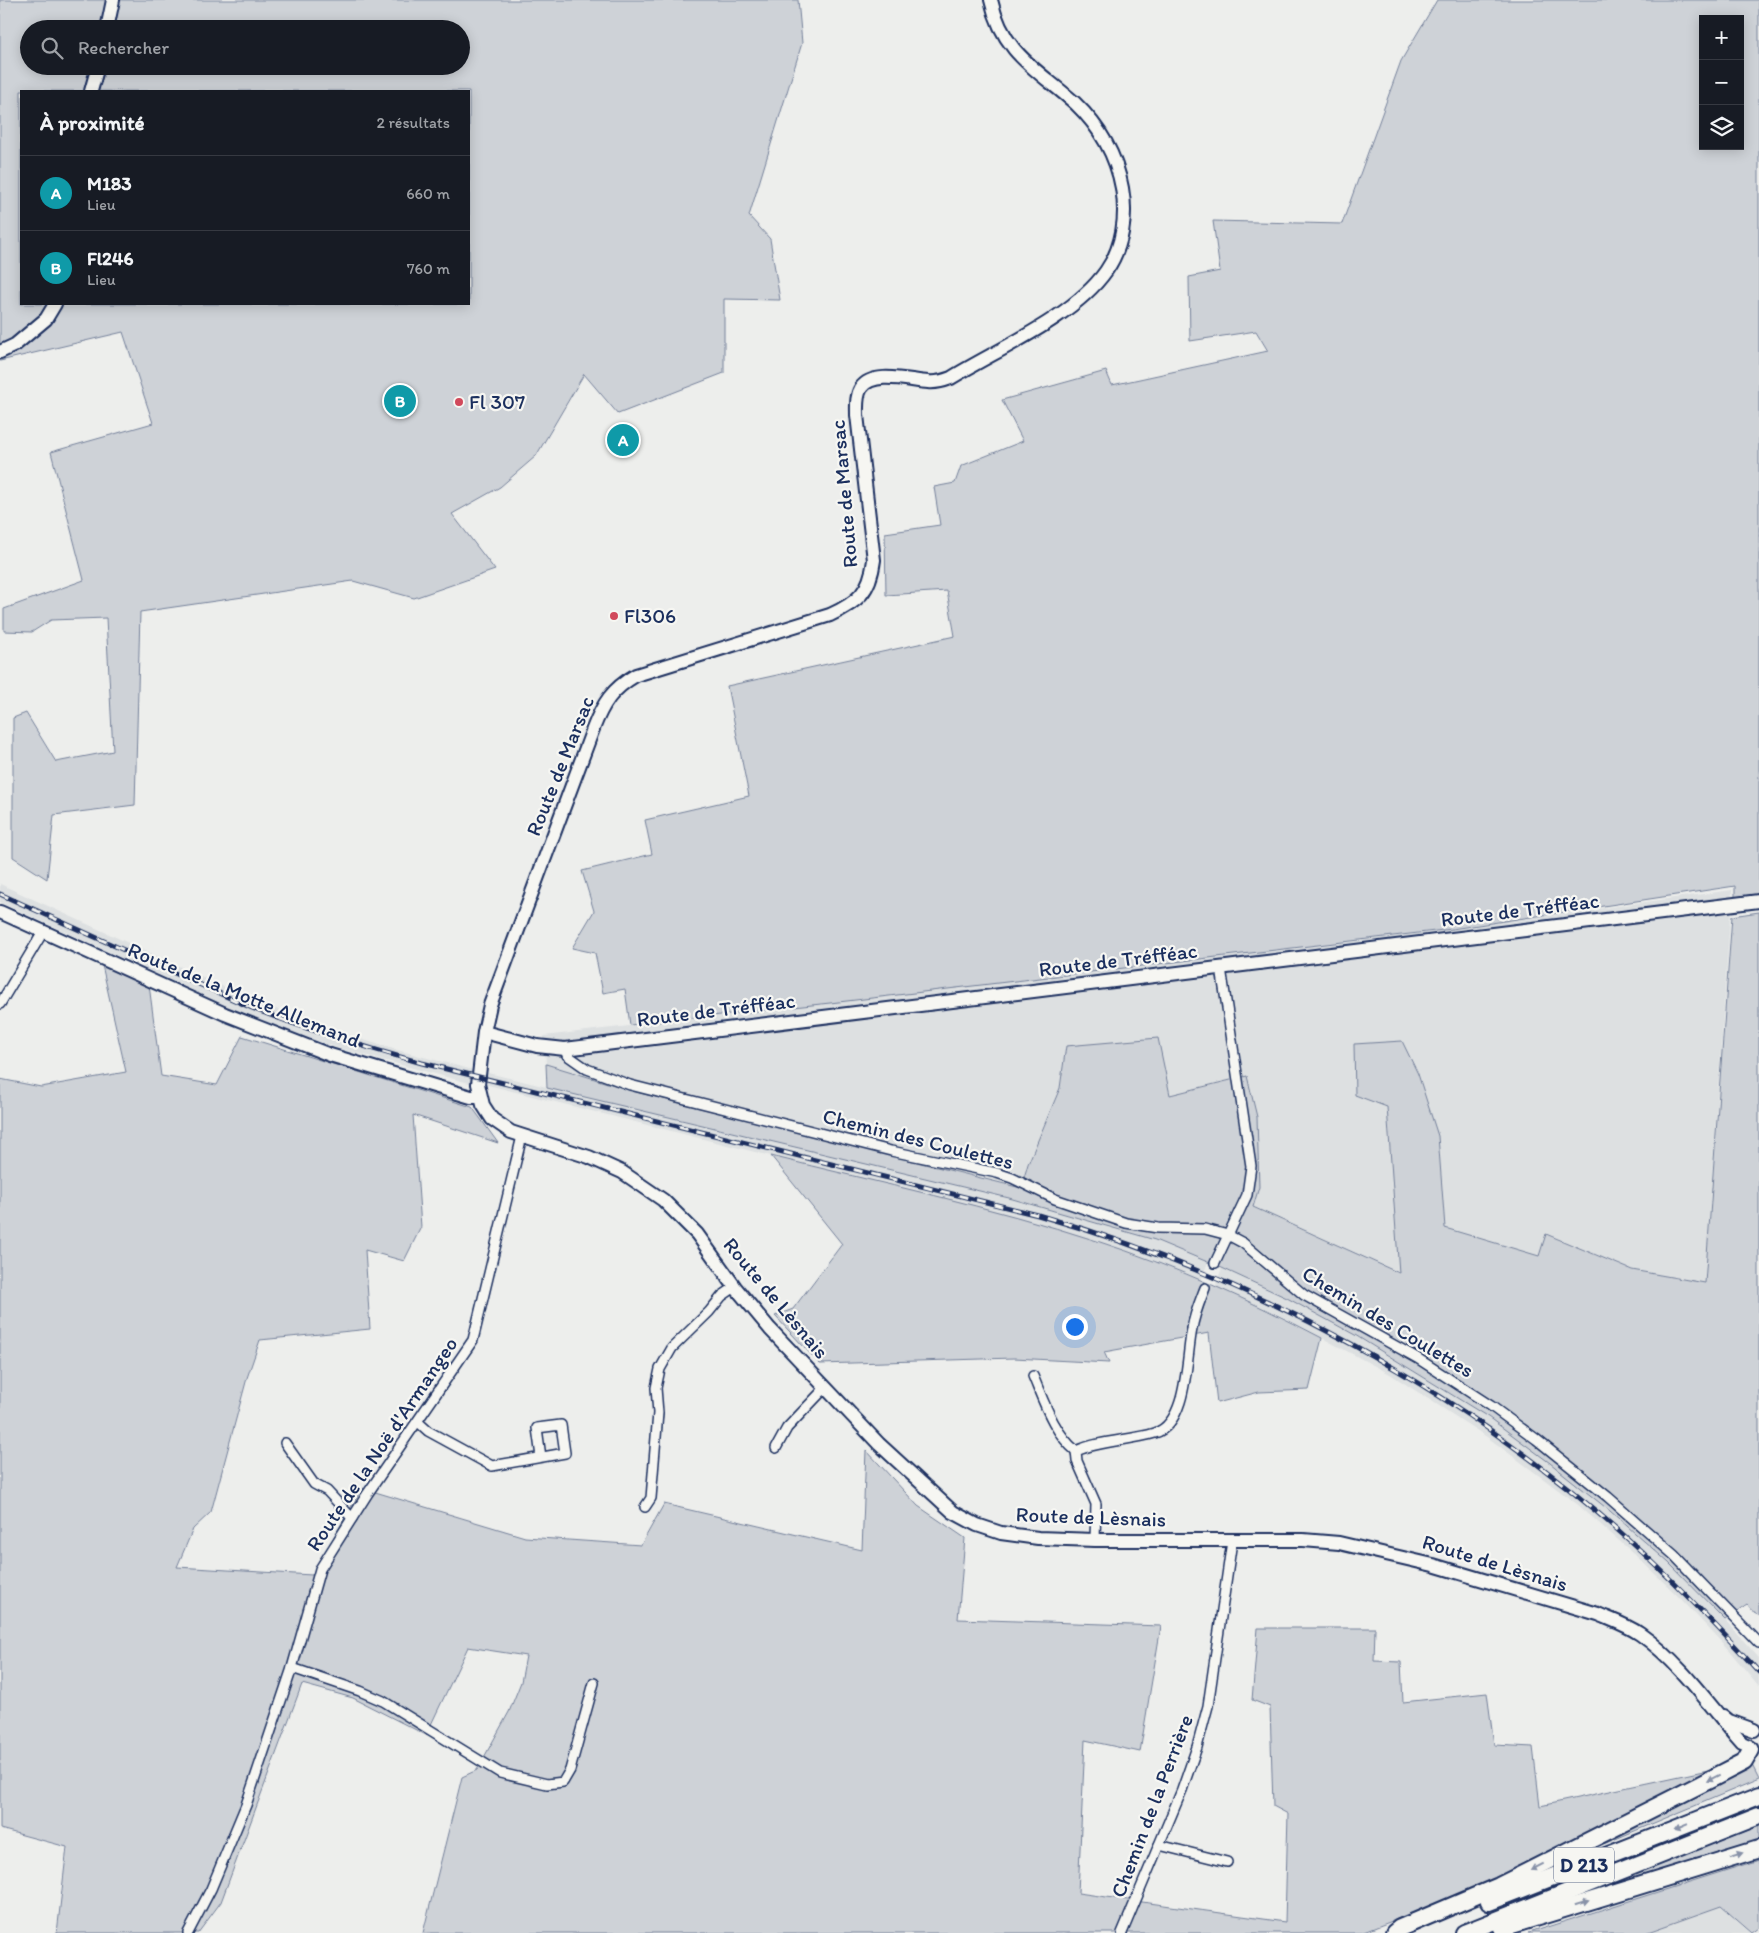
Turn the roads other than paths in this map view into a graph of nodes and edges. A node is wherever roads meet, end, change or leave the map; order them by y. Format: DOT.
graph roads {
  1 [pos="113,0"];
  2 [pos="991,0"];
  3 [pos="109,20"];
  4 [pos="95,75"];
  5 [pos="91,90"];
  6 [pos="54,305"];
  7 [pos="0,352"];
  8 [pos="1759,901"];
  9 [pos="0,912"];
  10 [pos="43,932"];
  11 [pos="1221,968"];
  12 [pos="0,1004"];
  13 [pos="484,1032"];
  14 [pos="565,1048"];
  15 [pos="480,1096"];
  16 [pos="522,1136"];
  17 [pos="1228,1235"];
  18 [pos="1216,1263"];
  19 [pos="735,1287"];
  20 [pos="1205,1288"];
  21 [pos="1033,1376"];
  22 [pos="826,1388"];
  23 [pos="418,1422"];
  24 [pos="285,1443"];
  25 [pos="776,1448"];
  26 [pos="1076,1451"];
  27 [pos="542,1457"];
  28 [pos="645,1508"];
  29 [pos="352,1518"];
  30 [pos="1095,1540"];
  31 [pos="1232,1541"];
  32 [pos="1759,1643"];
  33 [pos="292,1668"];
  34 [pos="594,1683"];
  35 [pos="1713,1709"];
  36 [pos="1757,1729"];
  37 [pos="1753,1750"];
  38 [pos="1759,1796"];
  39 [pos="1759,1816"];
  40 [pos="1159,1845"];
  41 [pos="1759,1849"];
  42 [pos="1227,1862"];
  43 [pos="188,1933"];
  44 [pos="1122,1933"];
  45 [pos="1394,1933"];
  46 [pos="1409,1933"];
  47 [pos="1464,1933"];
  48 [pos="1485,1933"];
  1 -- 3 [label="street"];
  2 -- 13 [label="street, Route de Marsac"];
  4 -- 5 [label="street"];
  6 -- 7 [label="street"];
  8 -- 11 [label="street, Route de Tréfféac"];
  9 -- 10 [label="street, Route de la Motte Allemand"];
  10 -- 12 [label="street"];
  10 -- 15 [label="street, Route de la Motte Allemand"];
  11 -- 14 [label="street, Route de Tréfféac"];
  11 -- 17 [label="street"];
  13 -- 14 [label="street, Route de Tréfféac"];
  13 -- 15 [label="street, Route de Lèsnais"];
  14 -- 17 [label="street, Chemin des Coulettes"];
  15 -- 16 [label="street, Route de Lèsnais"];
  16 -- 19 [label="street, Route de Lèsnais"];
  16 -- 23 [label="street, Route de la Noë d'Armangeo"];
  17 -- 18 [label="street"];
  17 -- 32 [label="street, Chemin des Coulettes"];
  19 -- 22 [label="street, Route de Lèsnais"];
  19 -- 28 [label="street"];
  20 -- 26 [label="street"];
  21 -- 26 [label="street"];
  22 -- 25 [label="street"];
  22 -- 30 [label="street, Route de Lèsnais"];
  23 -- 27 [label="street"];
  23 -- 29 [label="street, Route de la Noë d'Armangeo"];
  24 -- 29 [label="street"];
  26 -- 30 [label="street"];
  29 -- 33 [label="street, Route de la Noë d'Armangeo"];
  30 -- 31 [label="street, Route de Lèsnais"];
  31 -- 35 [label="street, Route de Lèsnais"];
  31 -- 40 [label="street, Chemin de la Perrière"];
  33 -- 34 [label="street"];
  33 -- 43 [label="street, Route de la Noë d'Armangeo"];
  35 -- 36 [label="street, Route de Lèsnais"];
  35 -- 37 [label="street, Route de Lèsnais"];
  36 -- 37 [label="street"];
  37 -- 45 [label="highway, one-way"];
  38 -- 46 [label="highway, D 213, one-way"];
  39 -- 47 [label="highway, D 213"];
  40 -- 42 [label="street"];
  40 -- 44 [label="street, Chemin de la Perrière"];
  48 -- 41 [label="highway, one-way"];
}
